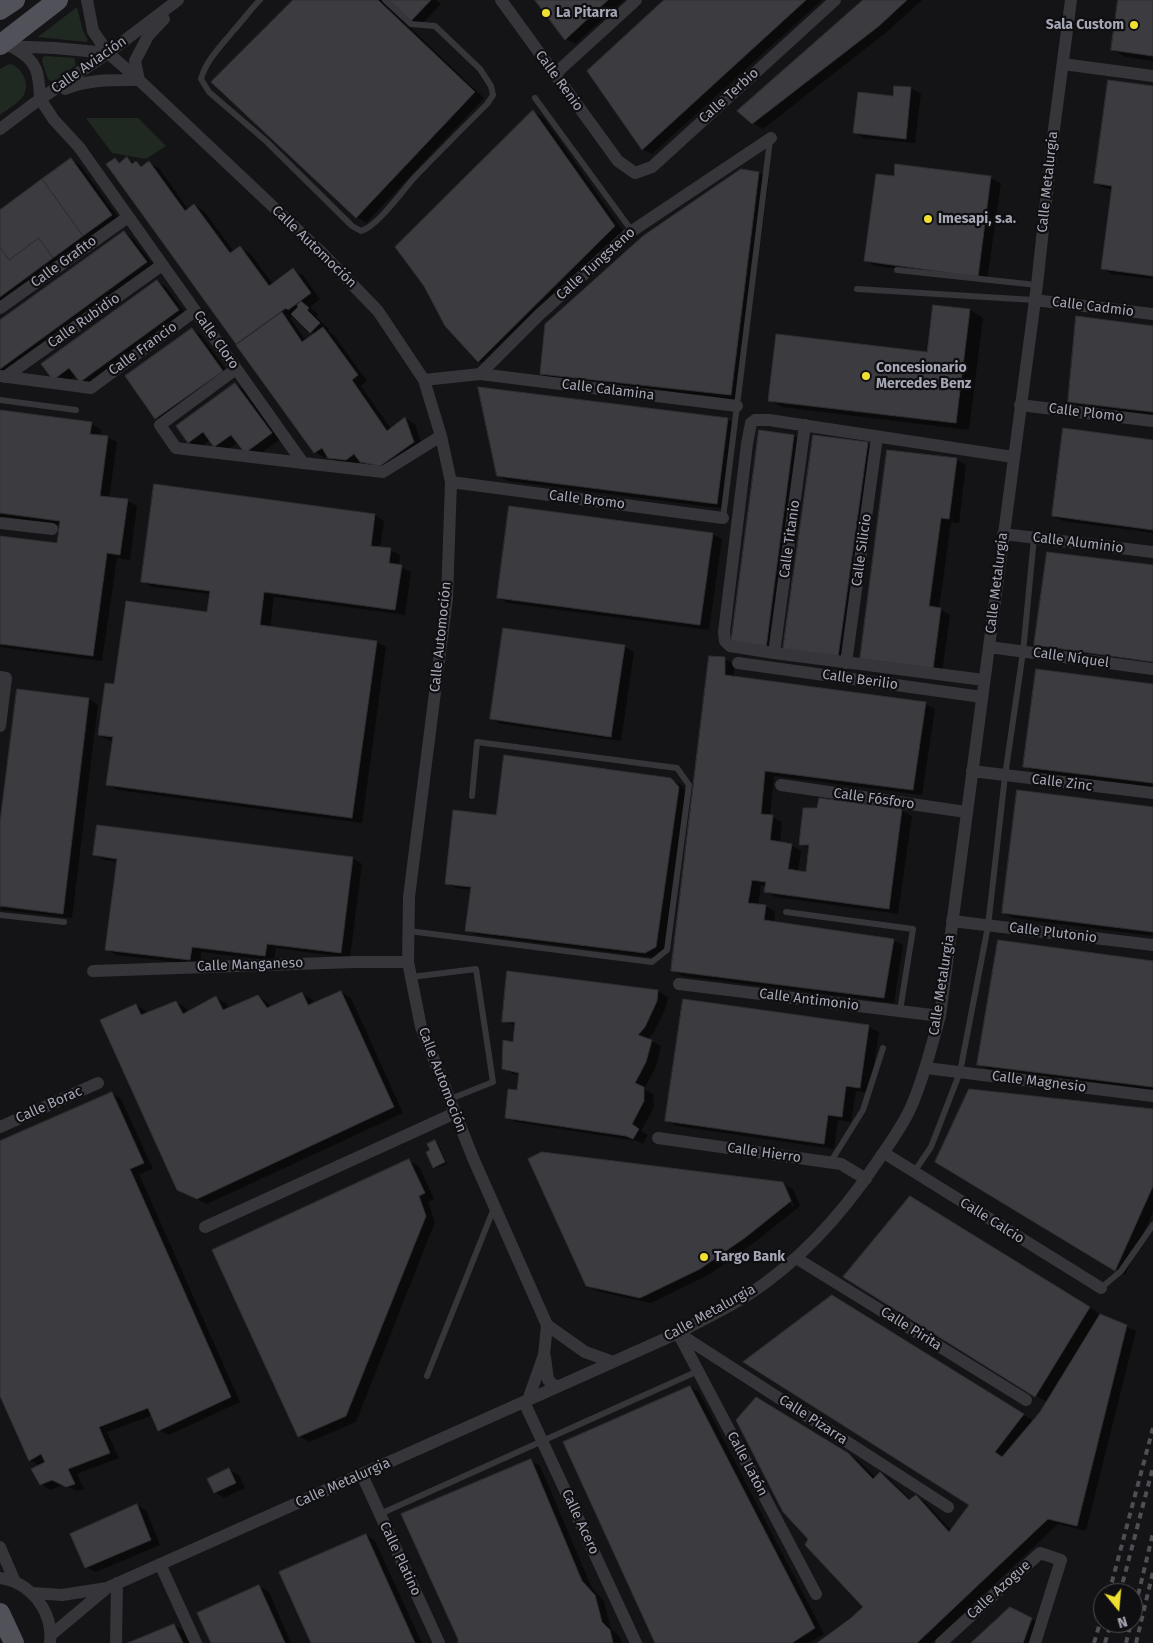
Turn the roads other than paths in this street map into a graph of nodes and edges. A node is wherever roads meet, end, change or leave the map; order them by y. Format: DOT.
graph roads {
  1 [pos="15,0"];
  2 [pos="58,0"];
  3 [pos="87,0"];
  4 [pos="180,0"];
  5 [pos="250,0"];
  6 [pos="260,0"];
  7 [pos="385,0"];
  8 [pos="501,0"];
  9 [pos="636,0"];
  10 [pos="835,0"];
  11 [pos="1071,0"];
  12 [pos="0,10"];
  13 [pos="248,12"];
  14 [pos="4,46"];
  15 [pos="108,53"];
  16 [pos="1063,64"];
  17 [pos="555,74"];
  18 [pos="1153,76"];
  19 [pos="139,80"];
  20 [pos="535,98"];
  21 [pos="40,99"];
  22 [pos="0,129"];
  23 [pos="771,138"];
  24 [pos="618,162"];
  25 [pos="128,216"];
  26 [pos="632,231"];
  27 [pos="162,265"];
  28 [pos="897,270"];
  29 [pos="1037,285"];
  30 [pos="857,289"];
  31 [pos="1034,300"];
  32 [pos="0,308"];
  33 [pos="195,311"];
  34 [pos="1153,314"];
  35 [pos="236,369"];
  36 [pos="480,374"];
  37 [pos="3,377"];
  38 [pos="424,380"];
  39 [pos="0,400"];
  40 [pos="1020,405"];
  41 [pos="737,406"];
  42 [pos="76,410"];
  43 [pos="1153,421"];
  44 [pos="806,425"];
  45 [pos="441,436"];
  46 [pos="877,437"];
  47 [pos="1013,457"];
  48 [pos="303,463"];
  49 [pos="451,482"];
  50 [pos="723,518"];
  51 [pos="0,523"];
  52 [pos="52,529"];
  53 [pos="1003,534"];
  54 [pos="1034,538"];
  55 [pos="1153,552"];
  56 [pos="989,647"];
  57 [pos="1023,652"];
  58 [pos="774,653"];
  59 [pos="846,663"];
  60 [pos="738,664"];
  61 [pos="1153,670"];
  62 [pos="0,677"];
  63 [pos="984,680"];
  64 [pos="982,697"];
  65 [pos="0,726"];
  66 [pos="972,771"];
  67 [pos="1005,776"];
  68 [pos="782,785"];
  69 [pos="1153,793"];
  70 [pos="472,796"];
  71 [pos="966,812"];
  72 [pos="786,912"];
  73 [pos="0,914"];
  74 [pos="952,921"];
  75 [pos="64,922"];
  76 [pos="988,926"];
  77 [pos="409,931"];
  78 [pos="1153,945"];
  79 [pos="408,962"];
  80 [pos="93,971"];
  81 [pos="411,977"];
  82 [pos="679,984"];
  83 [pos="900,1011"];
  84 [pos="940,1016"];
  85 [pos="883,1048"];
  86 [pos="926,1068"];
  87 [pos="960,1072"];
  88 [pos="98,1083"];
  89 [pos="1153,1096"];
  90 [pos="450,1099"];
  91 [pos="455,1113"];
  92 [pos="0,1127"];
  93 [pos="658,1138"];
  94 [pos="884,1153"];
  95 [pos="830,1162"];
  96 [pos="914,1172"];
  97 [pos="866,1180"];
  98 [pos="495,1207"];
  99 [pos="1153,1225"];
  100 [pos="205,1227"];
  101 [pos="796,1258"];
  102 [pos="1101,1288"];
  103 [pos="547,1325"];
  104 [pos="678,1333"];
  105 [pos="544,1355"];
  106 [pos="613,1362"];
  107 [pos="698,1371"];
  108 [pos="428,1376"];
  109 [pos="556,1387"];
  110 [pos="1026,1400"];
  111 [pos="526,1401"];
  112 [pos="542,1440"];
  113 [pos="362,1475"];
  114 [pos="948,1507"];
  115 [pos="380,1514"];
  116 [pos="0,1547"];
  117 [pos="160,1564"];
  118 [pos="0,1578"];
  119 [pos="15,1582"];
  120 [pos="112,1585"];
  121 [pos="32,1593"];
  122 [pos="816,1594"];
  123 [pos="0,1613"];
  124 [pos="51,1639"];
  125 [pos="14,1643"];
  126 [pos="116,1643"];
  127 [pos="196,1643"];
  128 [pos="439,1643"];
  129 [pos="636,1643"];
  130 [pos="940,1643"];
  131 [pos="1035,1643"];
  1 -- 12 [label="main road"];
  2 -- 14 [label="main road"];
  3 -- 15 [label="street, Calle Automoción"];
  4 -- 15 [label="street, Calle Aviación"];
  4 -- 19 [label="street"];
  5 -- 13 [label="lane"];
  6 -- 13 [label="lane"];
  7 -- 13 [label="lane"];
  8 -- 17 [label="street, Calle Renio"];
  9 -- 17 [label="street"];
  10 -- 24 [label="street, Calle Terbio"];
  11 -- 16 [label="street, Calle Metalurgia"];
  14 -- 15 [label="street"];
  14 -- 21 [label="street"];
  15 -- 19 [label="street, Calle Automoción"];
  15 -- 21 [label="street, Calle Aviación"];
  16 -- 18 [label="street"];
  16 -- 29 [label="street, Calle Metalurgia"];
  17 -- 24 [label="street, Calle Renio"];
  19 -- 21 [label="street"];
  19 -- 38 [label="street, Calle Automoción"];
  20 -- 26 [label="lane"];
  21 -- 22 [label="street, Calle Aviación"];
  21 -- 25 [label="street, Calle Cloro"];
  23 -- 26 [label="street, Calle Tungsteno"];
  23 -- 41 [label="lane"];
  25 -- 27 [label="street, Calle Cloro"];
  25 -- 32 [label="street, Calle Grafito"];
  26 -- 36 [label="street, Calle Tungsteno"];
  27 -- 33 [label="street, Calle Cloro"];
  27 -- 37 [label="street, Calle Rubidio"];
  28 -- 29 [label="lane"];
  29 -- 31 [label="street, Calle Metalurgia"];
  30 -- 31 [label="lane"];
  31 -- 34 [label="street, Calle Cadmio"];
  31 -- 40 [label="street, Calle Metalurgia"];
  33 -- 35 [label="street, Calle Cloro"];
  33 -- 37 [label="street, Calle Francio"];
  35 -- 48 [label="street, Calle Cloro"];
  35 -- 48 [label="street"];
  36 -- 38 [label="street"];
  36 -- 41 [label="street, Calle Calamina"];
  38 -- 45 [label="street, Calle Automoción"];
  39 -- 42 [label="lane"];
  40 -- 43 [label="street, Calle Plomo"];
  40 -- 47 [label="street, Calle Metalurgia"];
  41 -- 50 [label="lane"];
  44 -- 46 [label="street"];
  44 -- 58 [label="street, Calle Titanio"];
  44 -- 58 [label="street"];
  45 -- 48 [label="street"];
  45 -- 49 [label="street, Calle Automoción"];
  46 -- 47 [label="street"];
  46 -- 59 [label="street, Calle Silicio"];
  47 -- 53 [label="street, Calle Metalurgia"];
  49 -- 50 [label="street, Calle Bromo"];
  49 -- 77 [label="street, Calle Automoción"];
  51 -- 52 [label="street"];
  53 -- 54 [label="street, Calle Aluminio"];
  53 -- 56 [label="street, Calle Metalurgia"];
  54 -- 55 [label="street, Calle Aluminio"];
  54 -- 57 [label="lane"];
  56 -- 57 [label="street, Calle Níquel"];
  56 -- 63 [label="street, Calle Metalurgia"];
  57 -- 61 [label="street, Calle Níquel"];
  57 -- 67 [label="lane"];
  58 -- 59 [label="street"];
  59 -- 63 [label="street"];
  60 -- 64 [label="street, Calle Berilio"];
  62 -- 65 [label="street"];
  63 -- 64 [label="street, Calle Metalurgia"];
  64 -- 66 [label="street, Calle Metalurgia"];
  66 -- 67 [label="street, Calle Zinc"];
  66 -- 71 [label="street, Calle Metalurgia"];
  67 -- 69 [label="street, Calle Zinc"];
  67 -- 76 [label="lane"];
  68 -- 71 [label="street, Calle Fósforo"];
  70 -- 77 [label="lane"];
  71 -- 74 [label="street, Calle Metalurgia"];
  72 -- 83 [label="lane"];
  73 -- 75 [label="lane"];
  74 -- 76 [label="street, Calle Plutonio"];
  74 -- 84 [label="street, Calle Metalurgia"];
  76 -- 78 [label="street, Calle Plutonio"];
  76 -- 87 [label="lane"];
  77 -- 79 [label="street, Calle Automoción"];
  79 -- 80 [label="street, Calle Manganeso"];
  79 -- 81 [label="street, Calle Automoción"];
  81 -- 90 [label="street, Calle Automoción"];
  81 -- 90 [label="lane"];
  82 -- 83 [label="street, Calle Antimonio"];
  83 -- 84 [label="street, Calle Antimonio"];
  84 -- 86 [label="street, Calle Metalurgia"];
  85 -- 95 [label="lane"];
  86 -- 87 [label="street, Calle Magnesio"];
  86 -- 94 [label="street, Calle Metalurgia"];
  87 -- 89 [label="street, Calle Magnesio"];
  87 -- 96 [label="lane"];
  88 -- 92 [label="street, Calle Borac"];
  90 -- 91 [label="street, Calle Automoción"];
  91 -- 98 [label="street, Calle Automoción"];
  91 -- 100 [label="street"];
  93 -- 95 [label="street, Calle Hierro"];
  94 -- 96 [label="street, Calle Calcio"];
  94 -- 97 [label="street, Calle Metalurgia"];
  95 -- 97 [label="street, Calle Hierro"];
  96 -- 102 [label="street, Calle Calcio"];
  97 -- 101 [label="street, Calle Metalurgia"];
  98 -- 103 [label="street, Calle Automoción"];
  98 -- 108 [label="lane"];
  99 -- 102 [label="lane"];
  101 -- 104 [label="street, Calle Metalurgia"];
  101 -- 110 [label="street, Calle Pirita"];
  103 -- 105 [label="street"];
  103 -- 106 [label="street"];
  104 -- 106 [label="street, Calle Metalurgia"];
  104 -- 107 [label="street, Calle Latón"];
  104 -- 114 [label="street, Calle Pizarra"];
  105 -- 109 [label="street"];
  105 -- 111 [label="street"];
  106 -- 109 [label="street, Calle Metalurgia"];
  107 -- 112 [label="lane"];
  107 -- 122 [label="street, Calle Latón"];
  109 -- 111 [label="street, Calle Metalurgia"];
  111 -- 112 [label="street, Calle Acero"];
  111 -- 113 [label="street, Calle Metalurgia"];
  112 -- 115 [label="lane"];
  112 -- 129 [label="street, Calle Acero"];
  113 -- 115 [label="street, Calle Platino"];
  113 -- 117 [label="street, Calle Metalurgia"];
  115 -- 128 [label="street, Calle Platino"];
  116 -- 119 [label="street"];
  117 -- 120 [label="street, Calle Metalurgia"];
  117 -- 127 [label="street"];
  118 -- 119 [label="street"];
  119 -- 121 [label="street"];
  120 -- 121 [label="street"];
  120 -- 124 [label="street"];
  120 -- 126 [label="street"];
  121 -- 124 [label="street"];
  123 -- 125 [label="main road"];
  130 -- 131 [label="street, Calle Azogue"];
}
